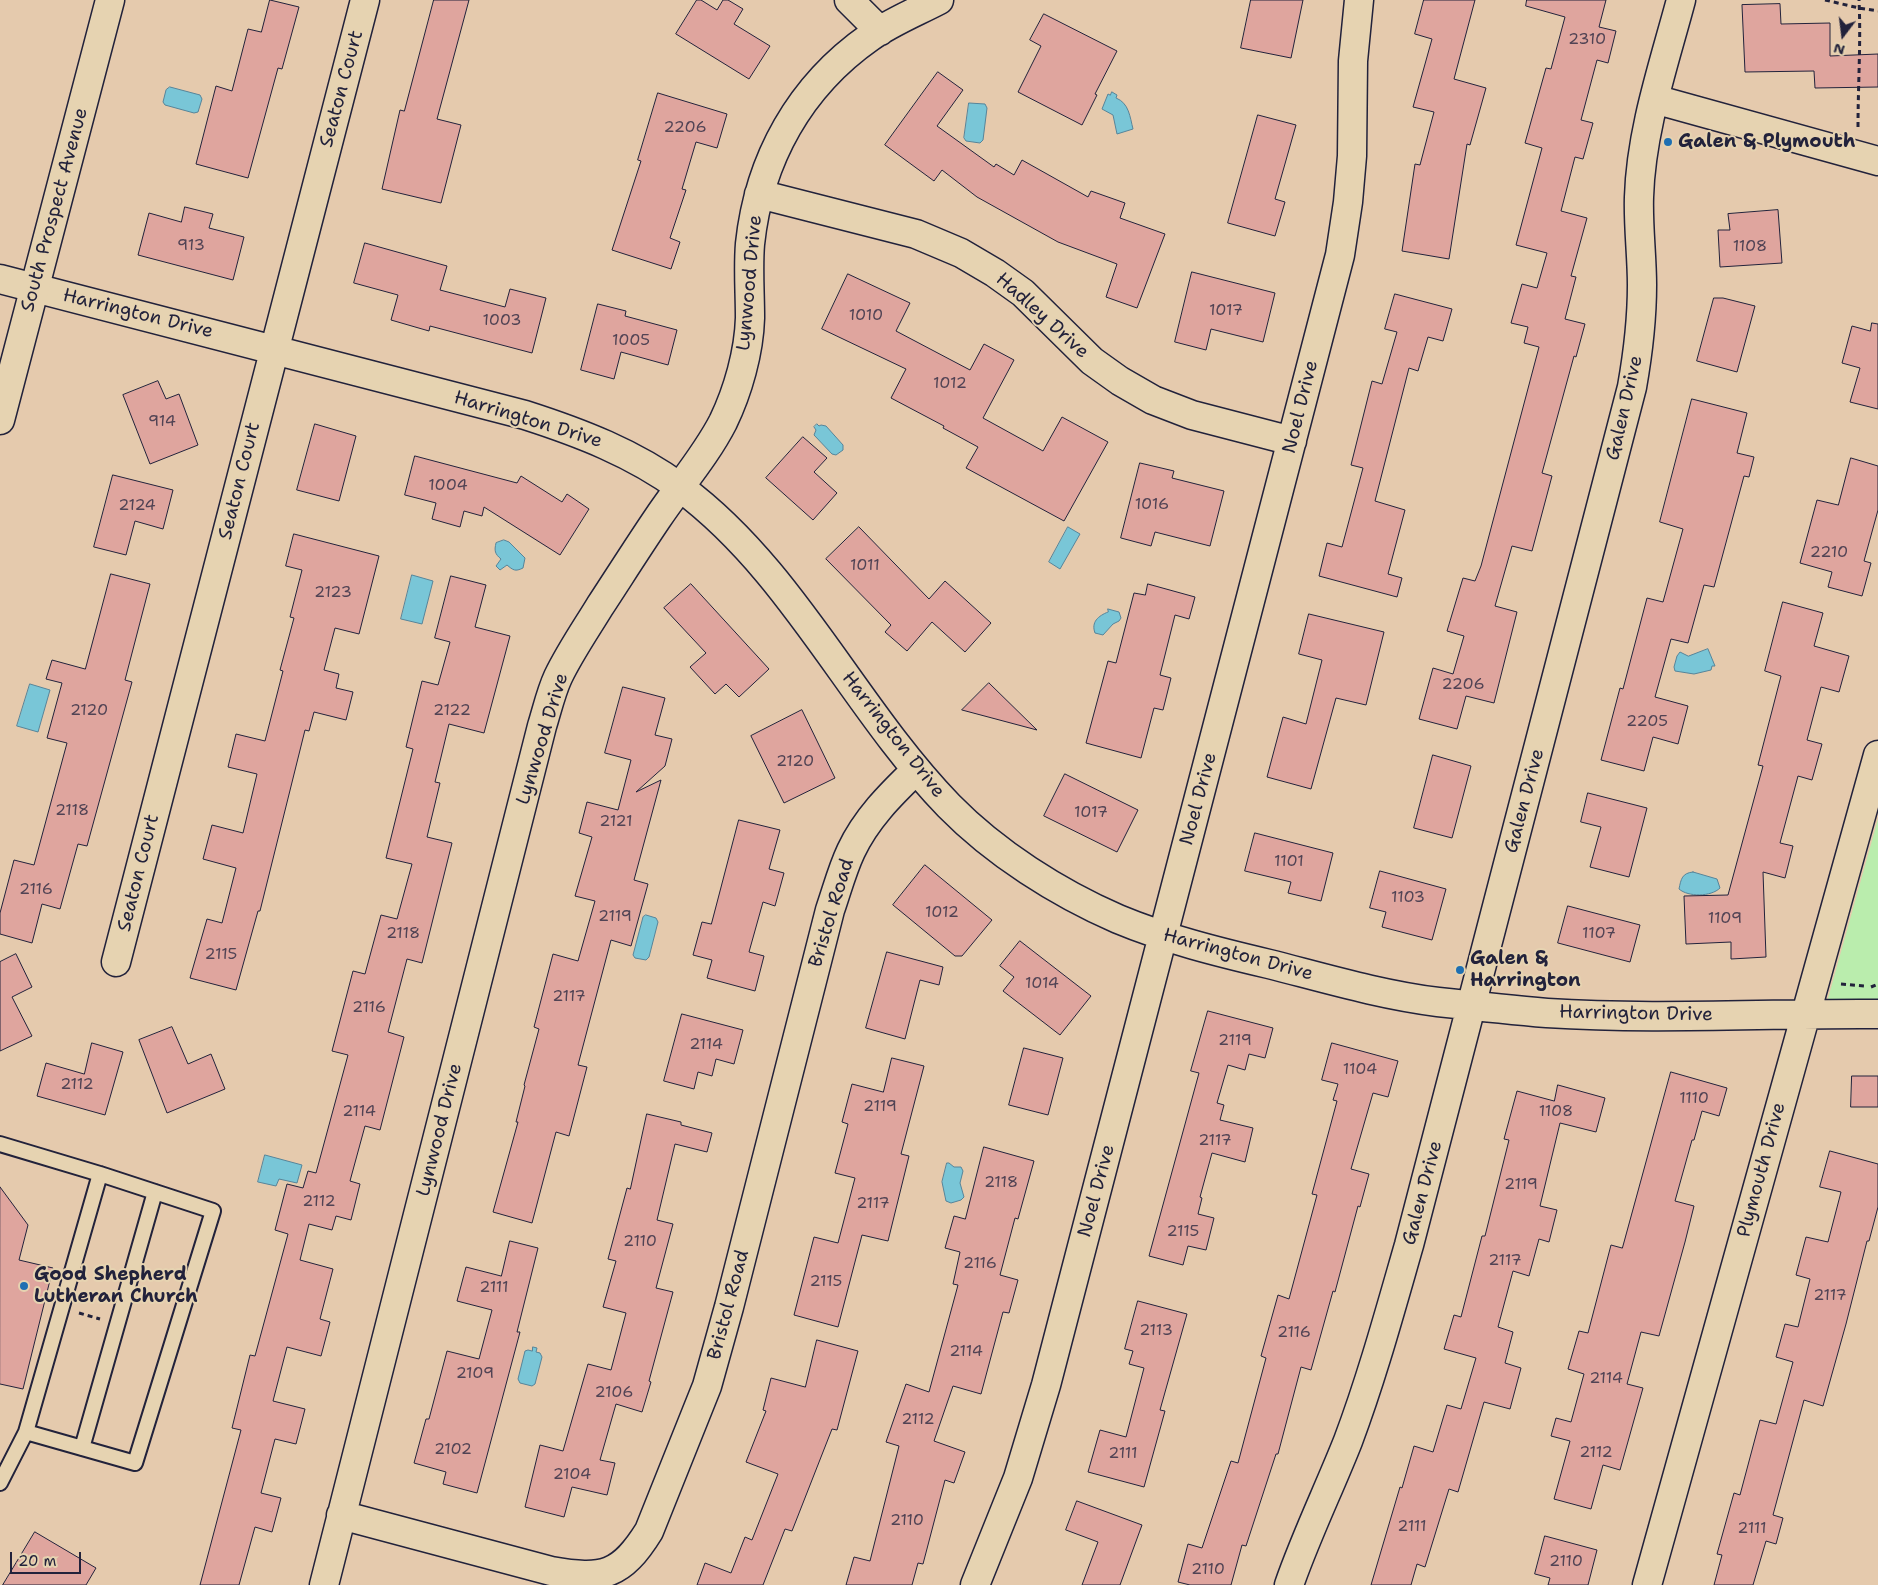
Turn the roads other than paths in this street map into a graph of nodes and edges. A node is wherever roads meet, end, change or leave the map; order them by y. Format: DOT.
graph roads {
  1 [pos="110,0"];
  2 [pos="365,0"];
  3 [pos="849,0"];
  4 [pos="939,0"];
  5 [pos="1359,0"];
  6 [pos="1681,0"];
  7 [pos="880,31"];
  8 [pos="1654,99"];
  9 [pos="1878,160"];
  10 [pos="759,194"];
  11 [pos="0,279"];
  12 [pos="34,289"];
  13 [pos="274,349"];
  14 [pos="0,420"];
  15 [pos="1292,441"];
  16 [pos="680,487"];
  17 [pos="1878,754"];
  18 [pos="916,770"];
  19 [pos="1163,936"];
  20 [pos="116,962"];
  21 [pos="1472,1006"];
  22 [pos="1806,1014"];
  23 [pos="1878,1014"];
  24 [pos="0,1144"];
  25 [pos="100,1174"];
  26 [pos="155,1192"];
  27 [pos="26,1432"];
  28 [pos="82,1448"];
  29 [pos="0,1483"];
  30 [pos="341,1515"];
  31 [pos="324,1585"];
  32 [pos="975,1585"];
  33 [pos="1289,1585"];
  34 [pos="1647,1585"];
  1 -- 12 [label="street, South Prospect Avenue"];
  2 -- 13 [label="street, Seaton Court"];
  3 -- 7 [label="street"];
  4 -- 7 [label="street, Lynwood Drive"];
  5 -- 15 [label="street, Noel Drive"];
  6 -- 8 [label="street, Galen Drive"];
  7 -- 10 [label="street, Lynwood Drive"];
  8 -- 9 [label="street"];
  8 -- 21 [label="street, Galen Drive"];
  10 -- 15 [label="street, Hadley Drive"];
  10 -- 16 [label="street, Lynwood Drive"];
  11 -- 12 [label="street, Harrington Drive"];
  12 -- 13 [label="street, Harrington Drive"];
  12 -- 14 [label="street, South Prospect Avenue"];
  13 -- 16 [label="street, Harrington Drive"];
  13 -- 20 [label="street, Seaton Court"];
  15 -- 19 [label="street, Noel Drive"];
  16 -- 18 [label="street, Harrington Drive"];
  16 -- 30 [label="street, Lynwood Drive"];
  17 -- 22 [label="street, Plymouth Drive"];
  18 -- 19 [label="street, Harrington Drive"];
  18 -- 30 [label="street, Bristol Road"];
  19 -- 21 [label="street, Harrington Drive"];
  19 -- 32 [label="street, Noel Drive"];
  21 -- 22 [label="street, Harrington Drive"];
  21 -- 33 [label="street, Galen Drive"];
  22 -- 23 [label="street, Harrington Drive"];
  22 -- 34 [label="street, Plymouth Drive"];
  24 -- 25 [label="lane"];
  25 -- 26 [label="lane"];
  25 -- 27 [label="lane"];
  26 -- 28 [label="lane"];
  26 -- 28 [label="lane"];
  27 -- 28 [label="lane"];
  27 -- 29 [label="lane"];
  30 -- 31 [label="street, Lynwood Drive"];
}
